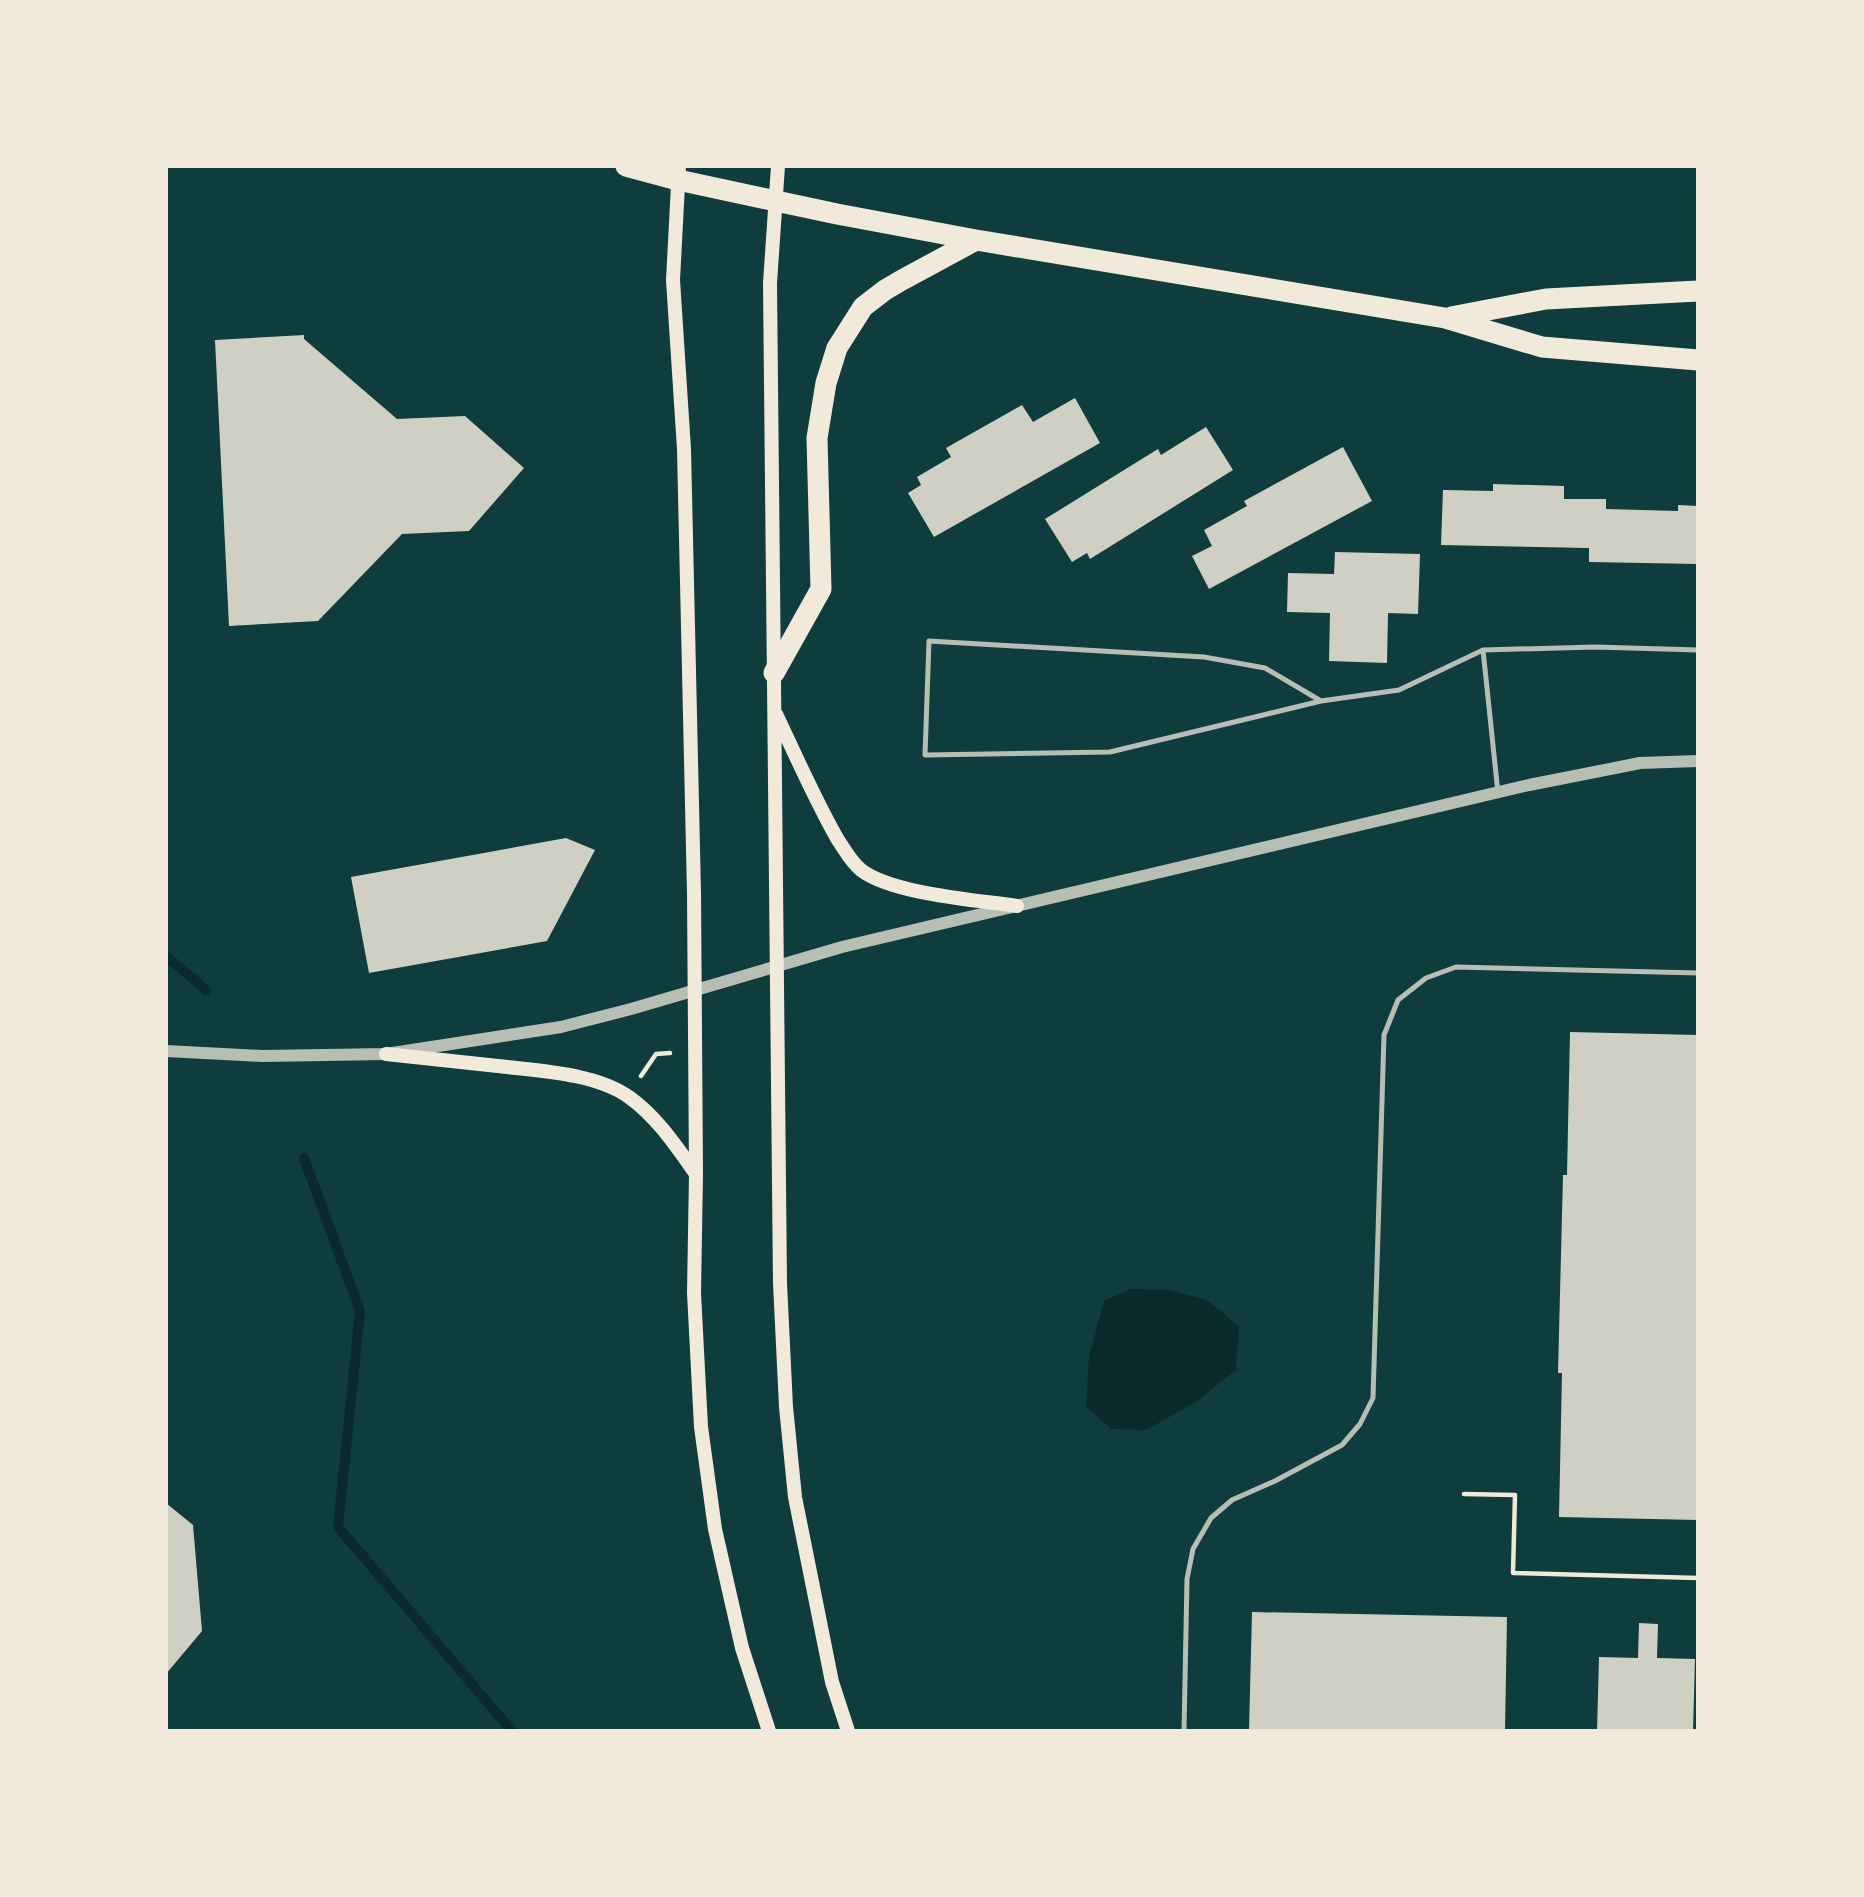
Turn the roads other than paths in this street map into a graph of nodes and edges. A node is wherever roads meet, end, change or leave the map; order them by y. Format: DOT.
graph roads {
  1 [pos="626,166"];
  2 [pos="778,166"];
  3 [pos="679,173"];
  4 [pos="776,201"];
  5 [pos="976,240"];
  6 [pos="1698,291"];
  7 [pos="1445,318"];
  8 [pos="1698,360"];
  9 [pos="1483,650"];
  10 [pos="1698,650"];
  11 [pos="774,673"];
  12 [pos="1321,701"];
  13 [pos="774,710"];
  14 [pos="1698,761"];
  15 [pos="1498,793"];
  16 [pos="1017,906"];
  17 [pos="777,966"];
  18 [pos="1698,973"];
  19 [pos="695,990"];
  20 [pos="172,1052"];
  21 [pos="386,1054"];
  22 [pos="696,1174"];
  23 [pos="769,1731"];
  24 [pos="848,1731"];
  25 [pos="1184,1731"];
  1 -- 3 [label="highway"];
  2 -- 4 [label="main road"];
  3 -- 4 [label="highway"];
  3 -- 19 [label="main road"];
  4 -- 5 [label="highway"];
  4 -- 11 [label="main road"];
  5 -- 7 [label="highway"];
  5 -- 11 [label="highway"];
  6 -- 7 [label="highway"];
  7 -- 8 [label="highway"];
  9 -- 10 [label="lane"];
  9 -- 12 [label="lane"];
  9 -- 15 [label="lane"];
  11 -- 13 [label="main road"];
  12 -- 12 [label="lane"];
  13 -- 16 [label="main road"];
  13 -- 17 [label="main road"];
  14 -- 15 [label="street"];
  15 -- 16 [label="street"];
  16 -- 17 [label="street"];
  17 -- 19 [label="street"];
  17 -- 24 [label="main road"];
  18 -- 25 [label="lane"];
  19 -- 21 [label="street"];
  19 -- 22 [label="main road"];
  20 -- 21 [label="street"];
  21 -- 22 [label="main road"];
  22 -- 23 [label="main road"];
}
